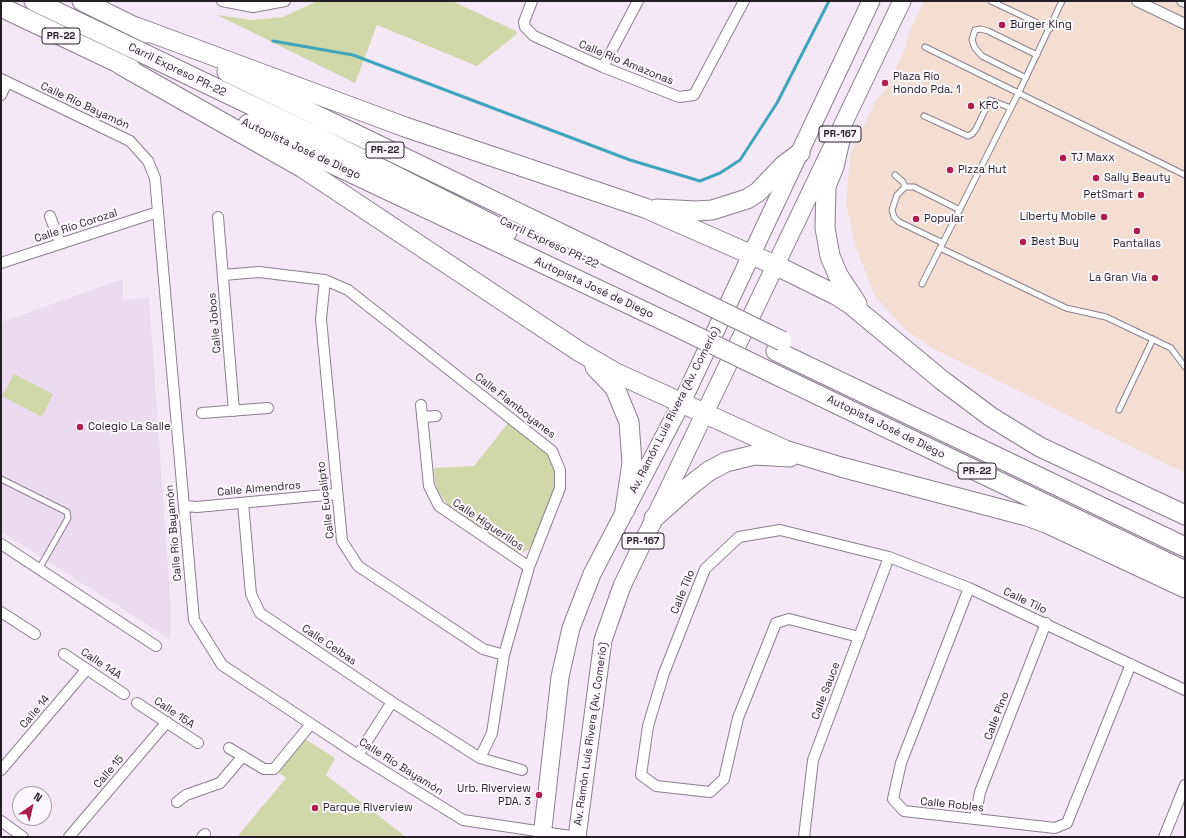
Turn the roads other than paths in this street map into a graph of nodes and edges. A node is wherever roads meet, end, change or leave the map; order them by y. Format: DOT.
graph roads {
  1 [pos="34,1"];
  2 [pos="82,1"];
  3 [pos="222,1"];
  4 [pos="285,1"];
  5 [pos="532,1"];
  6 [pos="638,1"];
  7 [pos="744,1"];
  8 [pos="871,1"];
  9 [pos="902,1"];
  10 [pos="991,1"];
  11 [pos="1062,1"];
  12 [pos="1137,1"];
  13 [pos="1182,1"];
  14 [pos="1185,2"];
  15 [pos="1,7"];
  16 [pos="1185,24"];
  17 [pos="136,27"];
  18 [pos="1050,29"];
  19 [pos="925,47"];
  20 [pos="1037,55"];
  21 [pos="121,65"];
  22 [pos="603,67"];
  23 [pos="1026,78"];
  24 [pos="4,81"];
  25 [pos="1018,94"];
  26 [pos="1,95"];
  27 [pos="1011,108"];
  28 [pos="924,116"];
  29 [pos="843,127"];
  30 [pos="800,153"];
  31 [pos="1185,175"];
  32 [pos="895,176"];
  33 [pos="905,187"];
  34 [pos="645,208"];
  35 [pos="960,210"];
  36 [pos="158,212"];
  37 [pos="50,216"];
  38 [pos="218,217"];
  39 [pos="60,243"];
  40 [pos="942,245"];
  41 [pos="752,255"];
  42 [pos="1,263"];
  43 [pos="777,266"];
  44 [pos="223,275"];
  45 [pos="325,280"];
  46 [pos="922,284"];
  47 [pos="682,311"];
  48 [pos="865,315"];
  49 [pos="1153,339"];
  50 [pos="580,352"];
  51 [pos="774,356"];
  52 [pos="1185,368"];
  53 [pos="682,402"];
  54 [pos="421,405"];
  55 [pos="268,408"];
  56 [pos="1119,410"];
  57 [pos="234,411"];
  58 [pos="705,412"];
  59 [pos="202,414"];
  60 [pos="436,416"];
  61 [pos="422,417"];
  62 [pos="814,459"];
  63 [pos="1,479"];
  64 [pos="336,494"];
  65 [pos="243,503"];
  66 [pos="184,506"];
  67 [pos="625,510"];
  68 [pos="1185,515"];
  69 [pos="654,518"];
  70 [pos="1185,534"];
  71 [pos="1,544"];
  72 [pos="1185,547"];
  73 [pos="889,558"];
  74 [pos="1185,559"];
  75 [pos="529,567"];
  76 [pos="39,569"];
  77 [pos="1185,570"];
  78 [pos="969,588"];
  79 [pos="1185,588"];
  80 [pos="2,616"];
  81 [pos="1046,623"];
  82 [pos="35,634"];
  83 [pos="859,637"];
  84 [pos="156,646"];
  85 [pos="64,654"];
  86 [pos="504,655"];
  87 [pos="1131,664"];
  88 [pos="87,669"];
  89 [pos="1185,690"];
  90 [pos="124,694"];
  91 [pos="137,702"];
  92 [pos="392,702"];
  93 [pos="167,722"];
  94 [pos="311,724"];
  95 [pos="198,743"];
  96 [pos="229,748"];
  97 [pos="358,755"];
  98 [pos="243,756"];
  99 [pos="480,758"];
  100 [pos="1,770"];
  101 [pos="522,770"];
  102 [pos="1185,785"];
  103 [pos="177,802"];
  104 [pos="975,819"];
  105 [pos="1,821"];
  106 [pos="542,835"];
  107 [pos="23,837"];
  108 [pos="69,837"];
  109 [pos="577,837"];
  110 [pos="804,837"];
  111 [pos="1164,837"];
  1 -- 47 [label="highway, Carril Expreso PR-22"];
  2 -- 17 [label="highway, Autopista José de Diego / PR-22"];
  3 -- 4 [label="street"];
  5 -- 22 [label="street, Calle Río Amazonas"];
  6 -- 22 [label="street"];
  7 -- 22 [label="street, Calle Río Amazonas"];
  8 -- 30 [label="main road, Av. Ramón Luis Rivera (Av. Comerío) / PR-167"];
  9 -- 29 [label="main road, Av. Ramón Luis Rivera (Av. Comerío) / PR-167"];
  10 -- 18 [label="lane"];
  11 -- 18 [label="lane"];
  12 -- 16 [label="street"];
  13 -- 14 [label="street"];
  15 -- 21 [label="highway, Autopista José de Diego / PR-22"];
  17 -- 34 [label="highway"];
  17 -- 47 [label="highway, Autopista José de Diego / PR-22"];
  18 -- 20 [label="lane"];
  19 -- 25 [label="lane"];
  20 -- 23 [label="lane"];
  20 -- 23 [label="lane"];
  21 -- 47 [label="highway, Autopista José de Diego / PR-22"];
  21 -- 50 [label="highway"];
  23 -- 25 [label="lane"];
  24 -- 26 [label="street"];
  24 -- 36 [label="street, Calle Río Bayamón"];
  25 -- 27 [label="lane"];
  25 -- 31 [label="lane"];
  27 -- 28 [label="lane"];
  27 -- 35 [label="lane"];
  29 -- 43 [label="main road, Av. Ramón Luis Rivera (Av. Comerío) / PR-167"];
  29 -- 48 [label="highway"];
  30 -- 34 [label="highway"];
  30 -- 41 [label="main road, Av. Ramón Luis Rivera (Av. Comerío) / PR-167"];
  32 -- 33 [label="lane"];
  33 -- 35 [label="lane"];
  33 -- 40 [label="lane"];
  34 -- 41 [label="highway"];
  35 -- 40 [label="lane"];
  36 -- 39 [label="street, Calle Río Corozal"];
  36 -- 66 [label="street, Calle Río Bayamón"];
  37 -- 39 [label="street"];
  38 -- 44 [label="street, Calle Jobos"];
  39 -- 42 [label="street, Calle Río Corozal"];
  40 -- 46 [label="lane"];
  40 -- 49 [label="lane"];
  41 -- 43 [label="highway"];
  41 -- 53 [label="main road, Av. Ramón Luis Rivera (Av. Comerío) / PR-167"];
  43 -- 48 [label="highway"];
  43 -- 58 [label="main road, Av. Ramón Luis Rivera (Av. Comerío) / PR-167"];
  44 -- 45 [label="street, Calle Flamboyanes"];
  44 -- 57 [label="street, Calle Jobos"];
  45 -- 64 [label="street, Calle Eucalipto"];
  45 -- 75 [label="street, Calle Flamboyanes"];
  47 -- 51 [label="highway, Autopista José de Diego / PR-22, bridge"];
  47 -- 51 [label="highway, Autopista José de Diego / PR-22, bridge"];
  48 -- 68 [label="highway"];
  49 -- 52 [label="lane"];
  49 -- 56 [label="lane"];
  50 -- 53 [label="highway"];
  50 -- 67 [label="highway"];
  51 -- 70 [label="highway, Autopista José de Diego / PR-22"];
  51 -- 72 [label="highway"];
  51 -- 74 [label="highway"];
  51 -- 77 [label="highway, Autopista José de Diego / PR-22"];
  53 -- 58 [label="highway"];
  53 -- 67 [label="main road, Av. Ramón Luis Rivera (Av. Comerío) / PR-167"];
  54 -- 61 [label="street, Calle Higuerillos"];
  55 -- 57 [label="street"];
  57 -- 59 [label="street"];
  58 -- 62 [label="highway"];
  58 -- 69 [label="main road, Av. Ramón Luis Rivera (Av. Comerío) / PR-167"];
  60 -- 61 [label="street"];
  61 -- 75 [label="street, Calle Higuerillos"];
  62 -- 69 [label="highway"];
  62 -- 79 [label="highway"];
  63 -- 76 [label="lane"];
  64 -- 65 [label="street, Calle Almendros"];
  64 -- 86 [label="street, Calle Eucalipto"];
  65 -- 66 [label="street, Calle Almendros"];
  65 -- 92 [label="street, Calle Ceibas"];
  66 -- 94 [label="street, Calle Río Bayamón"];
  67 -- 106 [label="main road, Av. Ramón Luis Rivera (Av. Comerío) / PR-167"];
  69 -- 109 [label="main road, Av. Ramón Luis Rivera (Av. Comerío) / PR-167"];
  71 -- 76 [label="street"];
  73 -- 78 [label="street, Calle Tilo"];
  73 -- 83 [label="street, Calle Sauce"];
  73 -- 83 [label="street, Calle Tilo"];
  75 -- 86 [label="street, Calle Flamboyanes"];
  76 -- 84 [label="street"];
  78 -- 81 [label="street, Calle Tilo"];
  78 -- 104 [label="street, Calle Robles"];
  80 -- 82 [label="street"];
  81 -- 87 [label="street, Calle Tilo"];
  81 -- 104 [label="street, Calle Pino"];
  83 -- 110 [label="street, Calle Sauce"];
  85 -- 88 [label="street, Calle 14A"];
  86 -- 99 [label="street, Calle Flamboyanes"];
  87 -- 89 [label="street, Calle Tilo"];
  87 -- 104 [label="street, Calle Robles"];
  88 -- 90 [label="street, Calle 14A"];
  88 -- 100 [label="street, Calle 14"];
  91 -- 93 [label="street, Calle 15A"];
  92 -- 97 [label="street"];
  92 -- 99 [label="street, Calle Ceibas"];
  93 -- 95 [label="street, Calle 15A"];
  93 -- 108 [label="street, Calle 15"];
  94 -- 97 [label="street, Calle Río Bayamón"];
  94 -- 98 [label="street"];
  96 -- 98 [label="street"];
  97 -- 106 [label="street, Calle Río Bayamón"];
  98 -- 103 [label="street"];
  99 -- 101 [label="street, Calle Ceibas"];
  102 -- 111 [label="street"];
  105 -- 107 [label="street"];
  106 -- 109 [label="street, Calle Río Bayamón"];
}
